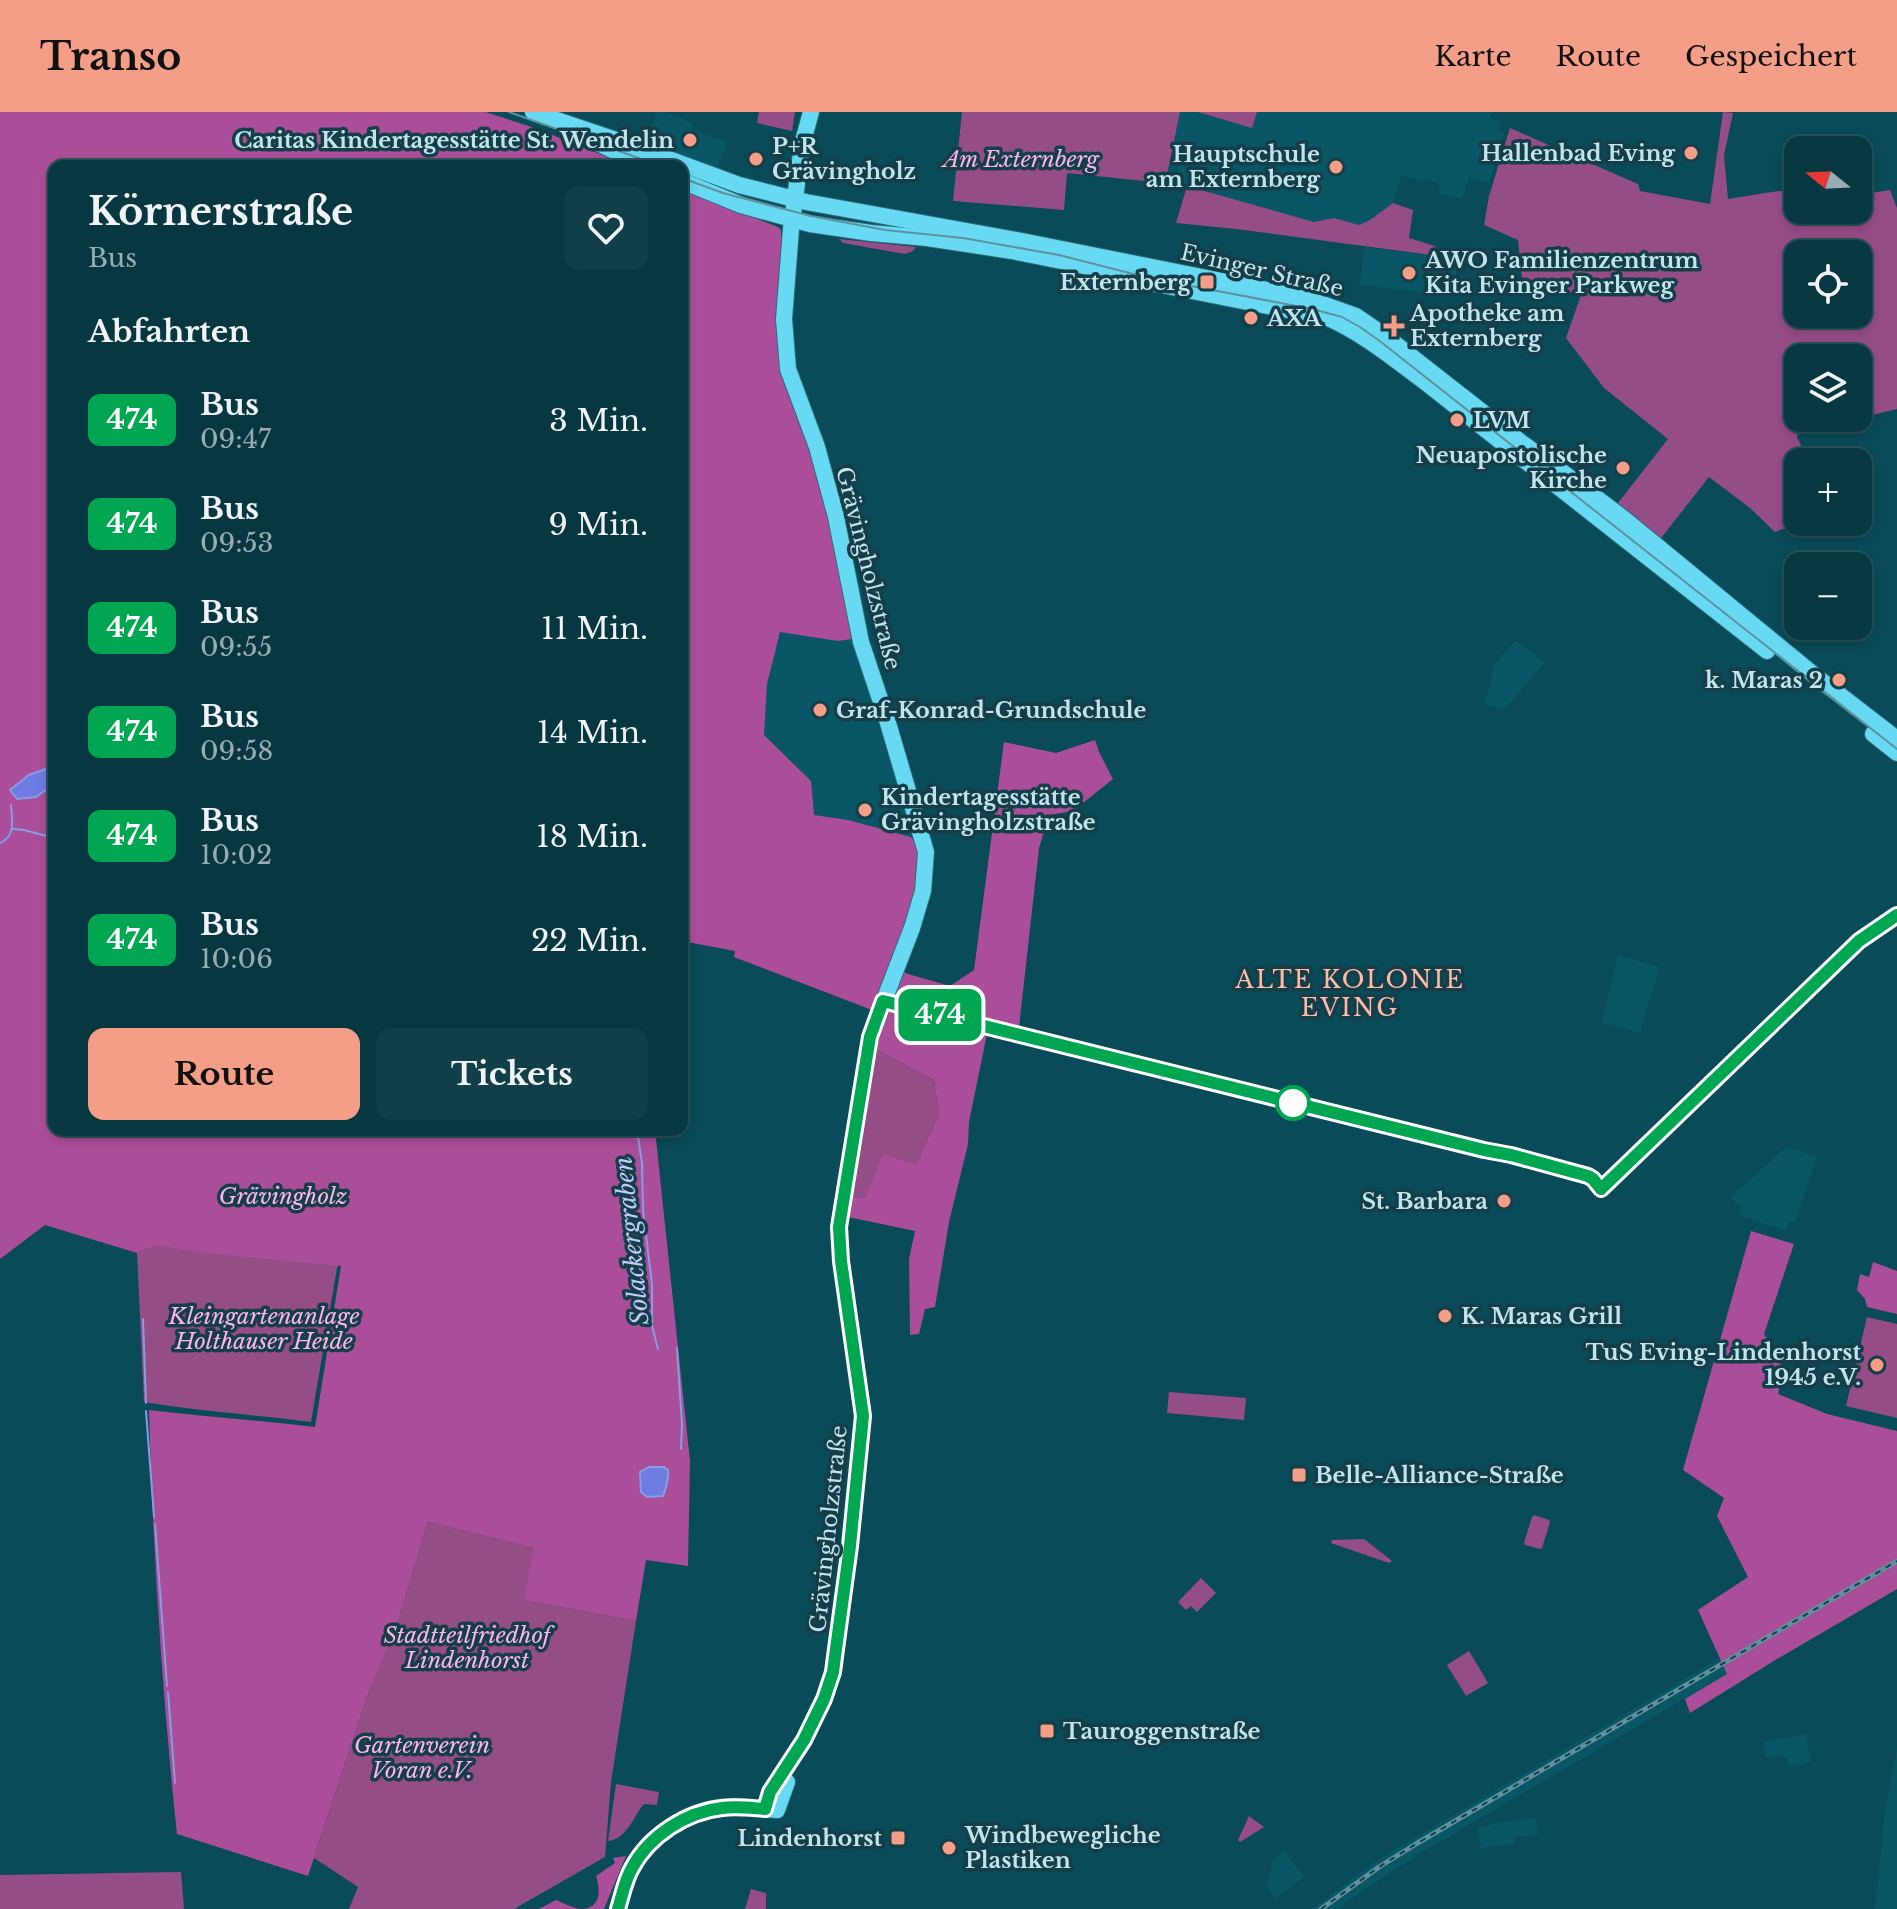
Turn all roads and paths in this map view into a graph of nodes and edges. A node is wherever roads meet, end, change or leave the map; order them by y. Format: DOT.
graph roads {
  1 [pos="811,112"];
  2 [pos="536,113"];
  3 [pos="633,160"];
  4 [pos="671,160"];
  5 [pos="688,166"];
  6 [pos="688,183"];
  7 [pos="794,199"];
  8 [pos="792,220"];
  9 [pos="1897,739"];
  10 [pos="1897,753"];
  11 [pos="618,1909"];
  1 -- 7 [label="main road, Grävingholzstraße"];
  2 -- 3 [label="main road, Evinger Straße"];
  2 -- 4 [label="main road, Evinger Straße"];
  5 -- 7 [label="main road, Evinger Straße"];
  6 -- 8 [label="main road, Evinger Straße"];
  7 -- 8 [label="main road, Grävingholzstraße"];
  7 -- 9 [label="main road, Evinger Straße"];
  8 -- 10 [label="main road, Evinger Straße"];
  8 -- 11 [label="main road, Grävingholzstraße"];
}
